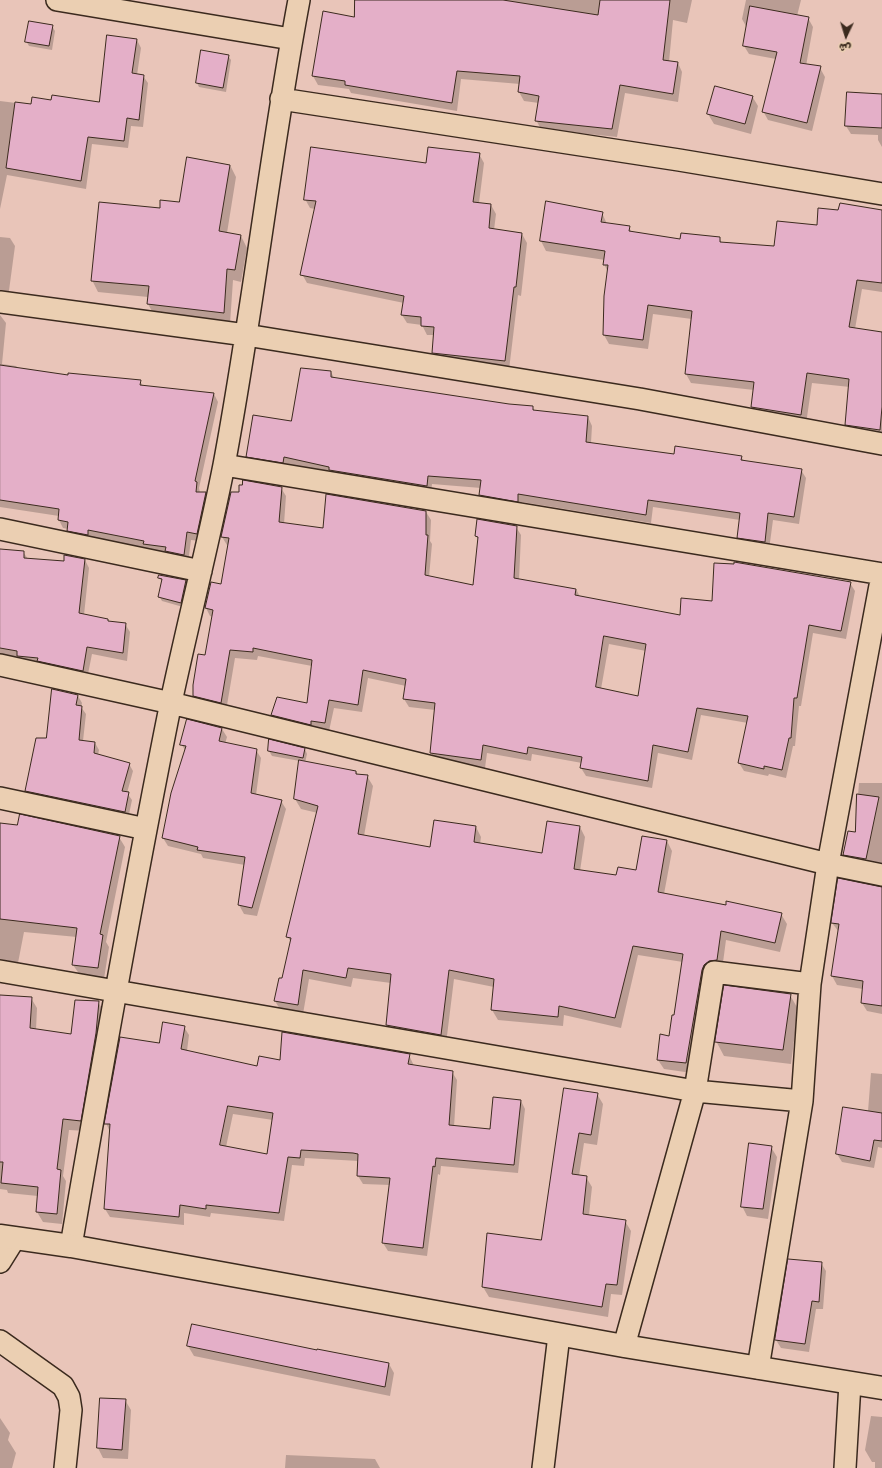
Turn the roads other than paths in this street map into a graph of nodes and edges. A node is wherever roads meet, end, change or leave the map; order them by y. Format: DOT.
graph roads {
  1 [pos="57,0"];
  2 [pos="299,0"];
  3 [pos="291,38"];
  4 [pos="281,99"];
  5 [pos="882,194"];
  6 [pos="0,302"];
  7 [pos="246,335"];
  8 [pos="882,444"];
  9 [pos="224,465"];
  10 [pos="0,529"];
  11 [pos="201,571"];
  12 [pos="882,574"];
  13 [pos="0,665"];
  14 [pos="171,702"];
  15 [pos="0,798"];
  16 [pos="146,829"];
  17 [pos="828,864"];
  18 [pos="882,875"];
  19 [pos="0,971"];
  20 [pos="810,984"];
  21 [pos="115,990"];
  22 [pos="695,1091"];
  23 [pos="802,1101"];
  24 [pos="7,1237"];
  25 [pos="71,1246"];
  26 [pos="0,1262"];
  27 [pos="560,1334"];
  28 [pos="0,1341"];
  29 [pos="624,1346"];
  30 [pos="758,1368"];
  31 [pos="850,1383"];
  32 [pos="882,1388"];
  33 [pos="65,1468"];
  34 [pos="543,1468"];
  35 [pos="845,1468"];
  1 -- 3 [label="street"];
  2 -- 3 [label="street"];
  3 -- 4 [label="street"];
  4 -- 5 [label="street"];
  4 -- 7 [label="street"];
  6 -- 7 [label="street"];
  7 -- 8 [label="street"];
  7 -- 9 [label="street"];
  9 -- 11 [label="street"];
  9 -- 12 [label="street"];
  10 -- 11 [label="street"];
  11 -- 14 [label="street"];
  12 -- 17 [label="street"];
  13 -- 14 [label="street"];
  14 -- 16 [label="street"];
  14 -- 17 [label="street"];
  15 -- 16 [label="street"];
  16 -- 21 [label="street"];
  17 -- 18 [label="street"];
  17 -- 20 [label="street"];
  19 -- 21 [label="street"];
  20 -- 22 [label="street"];
  20 -- 23 [label="street"];
  21 -- 22 [label="street"];
  21 -- 25 [label="street"];
  22 -- 23 [label="street"];
  22 -- 29 [label="street"];
  23 -- 30 [label="street"];
  24 -- 25 [label="street"];
  24 -- 26 [label="street"];
  25 -- 27 [label="street"];
  27 -- 29 [label="street"];
  27 -- 34 [label="street"];
  28 -- 33 [label="street"];
  29 -- 30 [label="street"];
  30 -- 31 [label="street"];
  31 -- 32 [label="street"];
  31 -- 35 [label="street"];
}
